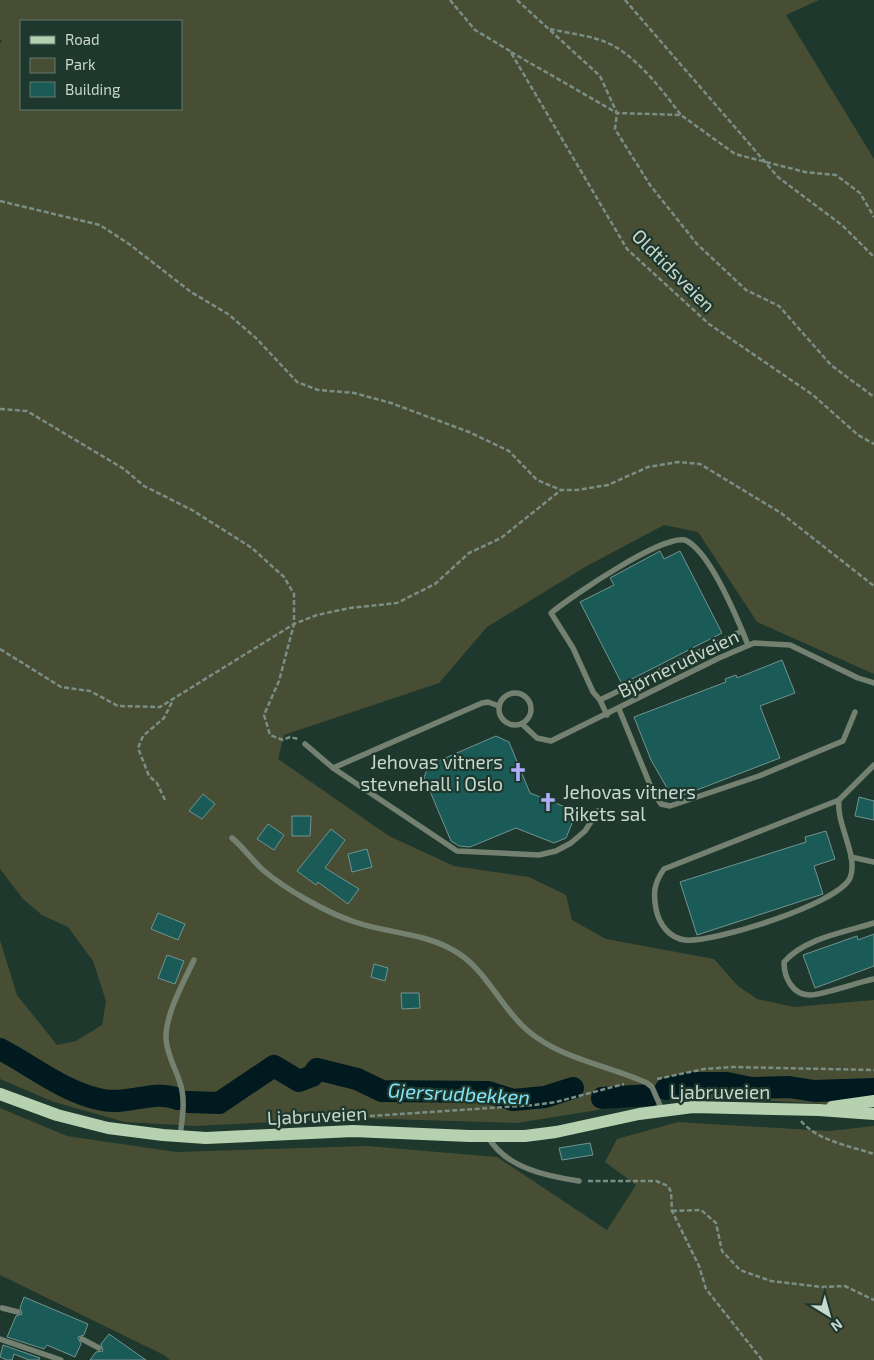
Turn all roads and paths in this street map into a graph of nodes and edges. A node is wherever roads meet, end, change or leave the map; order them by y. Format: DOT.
graph roads {
  1 [pos="450,0"];
  2 [pos="517,0"];
  3 [pos="625,0"];
  4 [pos="548,28"];
  5 [pos="510,51"];
  6 [pos="616,113"];
  7 [pos="682,115"];
  8 [pos="766,162"];
  9 [pos="0,202"];
  10 [pos="874,217"];
  11 [pos="874,257"];
  12 [pos="874,397"];
  13 [pos="0,409"];
  14 [pos="874,444"];
  15 [pos="561,490"];
  16 [pos="874,586"];
  17 [pos="294,624"];
  18 [pos="742,631"];
  19 [pos="748,645"];
  20 [pos="0,649"];
  21 [pos="874,683"];
  22 [pos="173,700"];
  23 [pos="600,700"];
  24 [pos="499,706"];
  25 [pos="619,709"];
  26 [pos="855,712"];
  27 [pos="607,715"];
  28 [pos="522,724"];
  29 [pos="305,744"];
  30 [pos="874,765"];
  31 [pos="333,768"];
  32 [pos="872,772"];
  33 [pos="165,800"];
  34 [pos="839,800"];
  35 [pos="598,811"];
  36 [pos="232,838"];
  37 [pos="851,857"];
  38 [pos="874,862"];
  39 [pos="874,923"];
  40 [pos="194,960"];
  41 [pos="874,979"];
  42 [pos="874,1070"];
  43 [pos="642,1081"];
  44 [pos="0,1094"];
  45 [pos="874,1101"];
  46 [pos="662,1110"];
  47 [pos="798,1110"];
  48 [pos="819,1110"];
  49 [pos="874,1114"];
  50 [pos="322,1119"];
  51 [pos="180,1136"];
  52 [pos="488,1137"];
  53 [pos="874,1154"];
  54 [pos="579,1182"];
  55 [pos="672,1211"];
  56 [pos="874,1300"];
  57 [pos="2,1308"];
  58 [pos="18,1312"];
  59 [pos="0,1339"];
  60 [pos="82,1339"];
  61 [pos="99,1348"];
  62 [pos="61,1360"];
  63 [pos="762,1360"];
  1 -- 5 [label="path, Oldtidsveien"];
  2 -- 4 [label="path"];
  3 -- 8 [label="path"];
  4 -- 6 [label="path"];
  4 -- 7 [label="path"];
  5 -- 6 [label="path"];
  5 -- 14 [label="path, Oldtidsveien"];
  6 -- 7 [label="path"];
  6 -- 12 [label="path"];
  7 -- 8 [label="path"];
  8 -- 10 [label="path"];
  8 -- 11 [label="path"];
  9 -- 15 [label="path"];
  13 -- 17 [label="path"];
  15 -- 16 [label="path"];
  15 -- 17 [label="path"];
  17 -- 22 [label="path"];
  17 -- 29 [label="path"];
  18 -- 19 [label="lane"];
  18 -- 23 [label="lane"];
  18 -- 23 [label="lane"];
  19 -- 21 [label="lane, Bjørnerudveien"];
  19 -- 25 [label="lane, Bjørnerudveien"];
  20 -- 22 [label="path"];
  22 -- 33 [label="path"];
  23 -- 27 [label="lane"];
  24 -- 28 [label="lane"];
  24 -- 28 [label="lane"];
  24 -- 31 [label="lane"];
  25 -- 26 [label="lane"];
  25 -- 27 [label="lane, Bjørnerudveien"];
  27 -- 28 [label="lane, Bjørnerudveien"];
  29 -- 31 [label="lane"];
  30 -- 32 [label="lane"];
  31 -- 35 [label="lane"];
  32 -- 34 [label="lane"];
  34 -- 37 [label="lane"];
  34 -- 37 [label="lane"];
  36 -- 43 [label="lane"];
  37 -- 38 [label="lane"];
  39 -- 41 [label="lane"];
  40 -- 51 [label="lane"];
  42 -- 43 [label="path"];
  43 -- 46 [label="lane"];
  43 -- 50 [label="path"];
  44 -- 51 [label="main road, Ljabruveien"];
  45 -- 48 [label="main road, Ljabruveien"];
  46 -- 47 [label="main road, Ljabruveien"];
  46 -- 52 [label="main road, Ljabruveien"];
  47 -- 48 [label="main road, Ljabruveien"];
  47 -- 53 [label="path"];
  48 -- 49 [label="main road, Ljabruveien"];
  51 -- 52 [label="main road, Ljabruveien"];
  52 -- 54 [label="lane"];
  54 -- 55 [label="path"];
  55 -- 56 [label="path"];
  55 -- 63 [label="path"];
  57 -- 58 [label="lane"];
  59 -- 62 [label="lane"];
  60 -- 61 [label="lane"];
}
